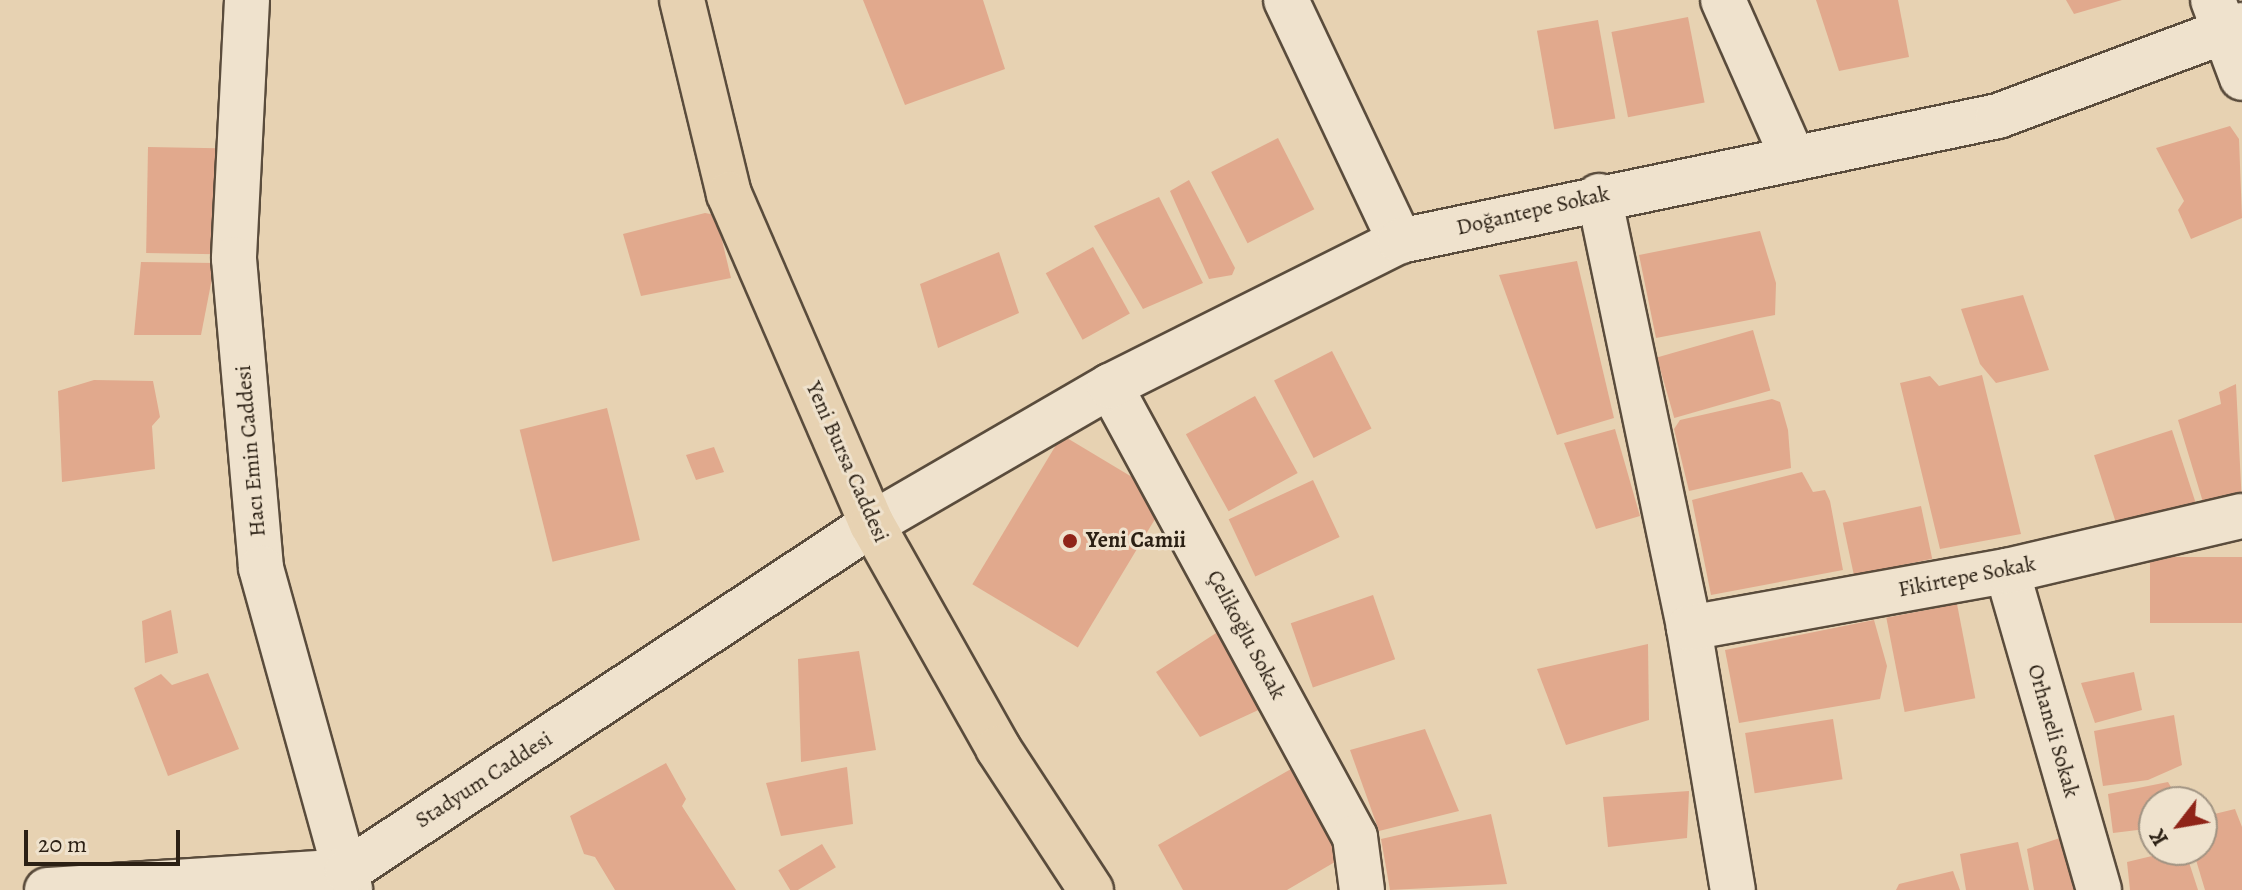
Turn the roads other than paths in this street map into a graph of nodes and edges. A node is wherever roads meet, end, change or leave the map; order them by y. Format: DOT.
graph roads {
  1 [pos="247,0"];
  2 [pos="682,0"];
  3 [pos="1286,0"];
  4 [pos="1723,0"];
  5 [pos="2227,19"];
  6 [pos="2242,78"];
  7 [pos="1793,158"];
  8 [pos="1599,196"];
  9 [pos="1400,241"];
  10 [pos="1110,386"];
  11 [pos="2242,516"];
  12 [pos="872,524"];
  13 [pos="2007,571"];
  14 [pos="1689,628"];
  15 [pos="348,880"];
  16 [pos="47,890"];
  17 [pos="1091,890"];
  18 [pos="1362,890"];
  19 [pos="1733,890"];
  20 [pos="2099,890"];
  1 -- 15 [label="street, Hacı Emin Caddesi"];
  2 -- 12 [label="main road, Yeni Bursa Caddesi"];
  3 -- 9 [label="street"];
  4 -- 7 [label="street"];
  5 -- 6 [label="street"];
  5 -- 7 [label="street, Doğantepe Sokak"];
  7 -- 8 [label="street, Doğantepe Sokak"];
  8 -- 9 [label="street, Doğantepe Sokak"];
  8 -- 14 [label="street"];
  9 -- 10 [label="street, Doğantepe Sokak"];
  10 -- 12 [label="street, Doğantepe Sokak"];
  10 -- 18 [label="street, Çelikoğlu Sokak"];
  11 -- 13 [label="street, Fikirtepe Sokak"];
  12 -- 15 [label="street, Stadyum Caddesi"];
  12 -- 17 [label="main road, Yeni Bursa Caddesi"];
  13 -- 14 [label="street, Fikirtepe Sokak"];
  13 -- 20 [label="street, Orhaneli Sokak"];
  14 -- 19 [label="street"];
  15 -- 16 [label="street, Stadyum Caddesi"];
}
